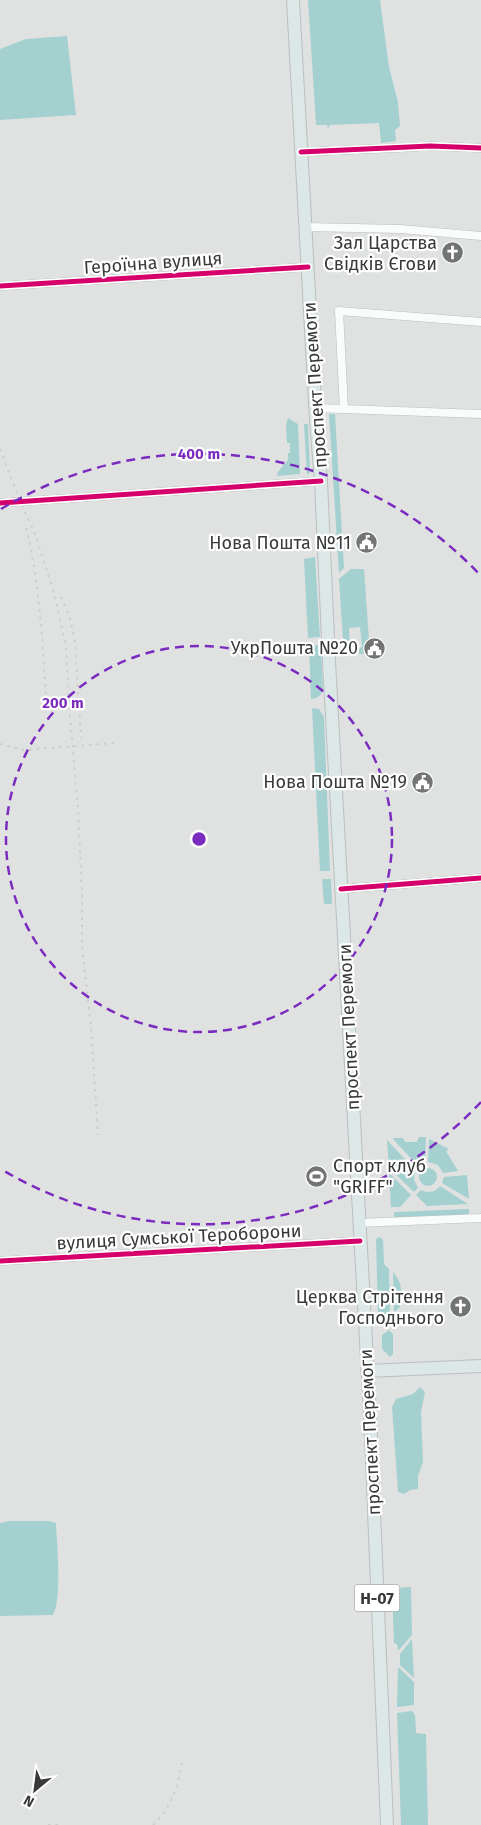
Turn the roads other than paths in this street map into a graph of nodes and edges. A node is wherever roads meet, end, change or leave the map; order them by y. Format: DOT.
graph roads {
  1 [pos="293,0"];
  2 [pos="418,146"];
  3 [pos="430,146"];
  4 [pos="481,148"];
  5 [pos="302,152"];
  6 [pos="306,227"];
  7 [pos="481,236"];
  8 [pos="308,267"];
  9 [pos="0,286"];
  10 [pos="481,322"];
  11 [pos="315,408"];
  12 [pos="344,409"];
  13 [pos="481,414"];
  14 [pos="321,481"];
  15 [pos="0,503"];
  16 [pos="481,878"];
  17 [pos="341,889"];
  18 [pos="481,1218"];
  19 [pos="359,1223"];
  20 [pos="360,1241"];
  21 [pos="0,1260"];
  22 [pos="481,1366"];
  23 [pos="368,1371"];
  24 [pos="387,1825"];
  1 -- 5 [label="main road, проспект Перемоги"];
  2 -- 5 [label="street"];
  3 -- 4 [label="street"];
  5 -- 6 [label="main road, проспект Перемоги"];
  6 -- 7 [label="street"];
  6 -- 8 [label="main road, проспект Перемоги"];
  8 -- 9 [label="street, Героїчна вулиця"];
  8 -- 11 [label="main road, проспект Перемоги"];
  10 -- 12 [label="street"];
  11 -- 12 [label="street"];
  11 -- 14 [label="main road, проспект Перемоги"];
  12 -- 13 [label="street"];
  14 -- 15 [label="street"];
  14 -- 17 [label="main road, проспект Перемоги"];
  16 -- 17 [label="street"];
  17 -- 19 [label="main road, проспект Перемоги"];
  18 -- 19 [label="street"];
  19 -- 20 [label="main road, проспект Перемоги"];
  20 -- 21 [label="street, вулиця Сумської Тероборони"];
  20 -- 23 [label="main road, проспект Перемоги"];
  22 -- 23 [label="main road"];
  23 -- 24 [label="main road, проспект Перемоги / Н-07"];
}
